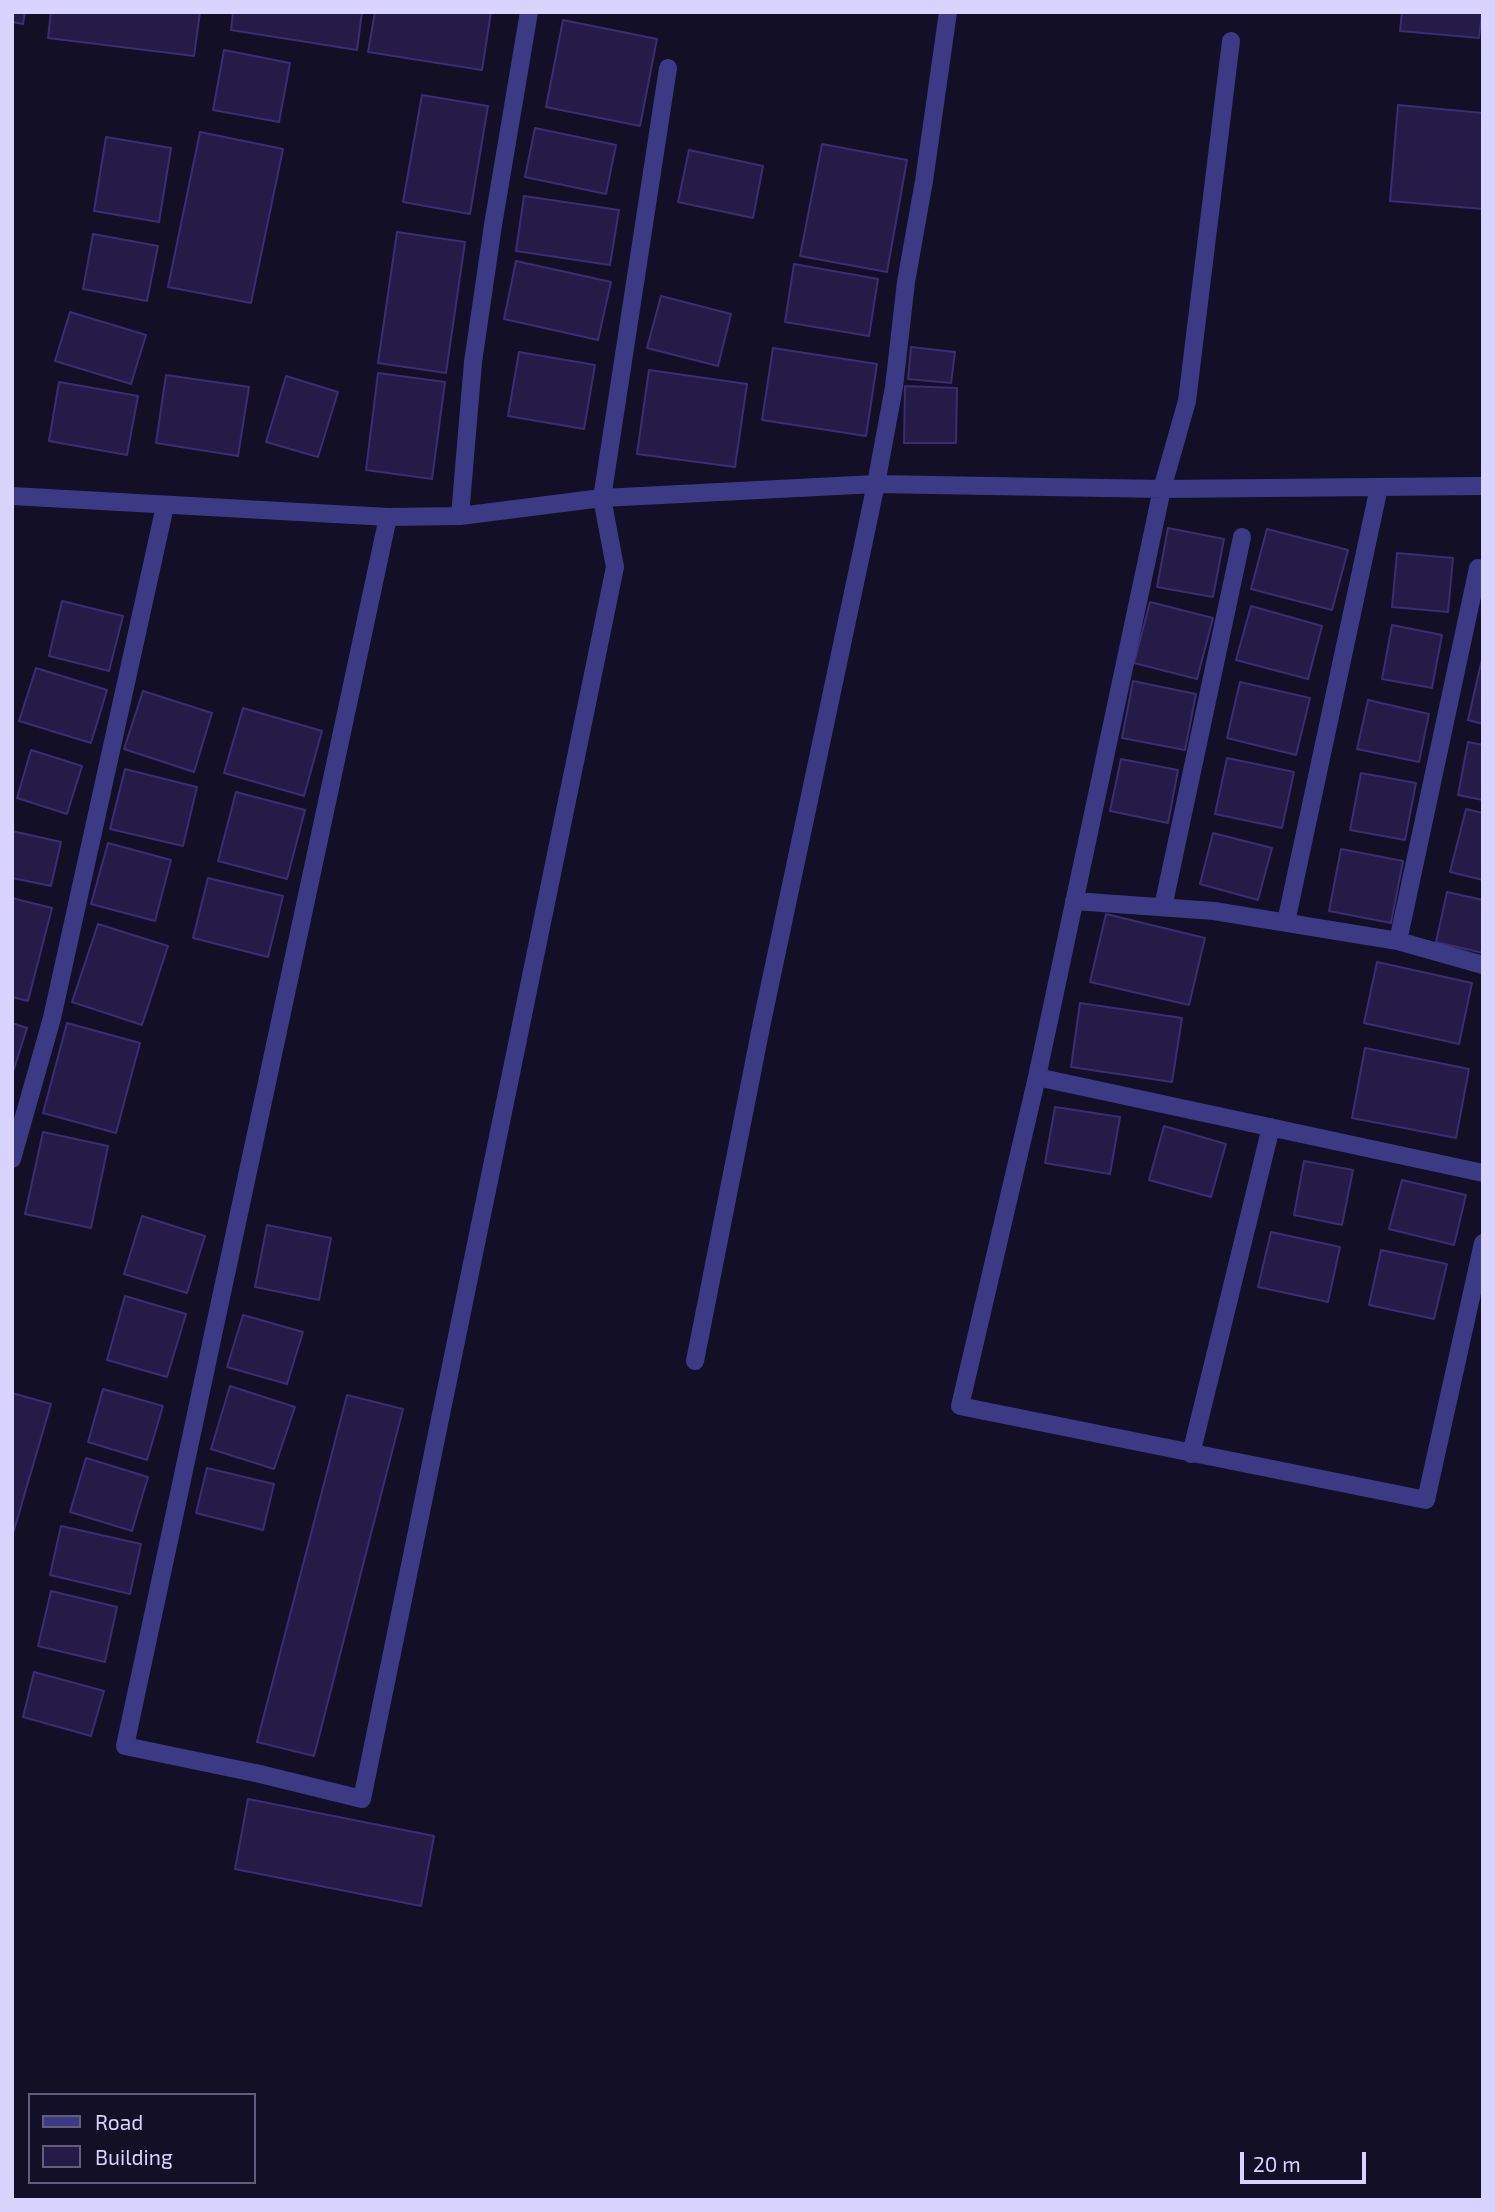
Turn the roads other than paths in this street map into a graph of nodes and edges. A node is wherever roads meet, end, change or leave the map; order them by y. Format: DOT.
graph roads {
  1 [pos="529,12"];
  2 [pos="948,12"];
  3 [pos="1231,41"];
  4 [pos="668,68"];
  5 [pos="876,484"];
  6 [pos="1483,486"];
  7 [pos="1379,487"];
  8 [pos="1162,489"];
  9 [pos="12,496"];
  10 [pos="602,498"];
  11 [pos="165,506"];
  12 [pos="460,516"];
  13 [pos="388,517"];
  14 [pos="1242,537"];
  15 [pos="1478,568"];
  16 [pos="1074,901"];
  17 [pos="1163,908"];
  18 [pos="1286,922"];
  19 [pos="1398,941"];
  20 [pos="1483,965"];
  21 [pos="1037,1077"];
  22 [pos="1271,1127"];
  23 [pos="12,1159"];
  24 [pos="1483,1173"];
  25 [pos="1483,1243"];
  26 [pos="695,1361"];
  27 [pos="1191,1454"];
  1 -- 12 [label="street"];
  2 -- 5 [label="street"];
  3 -- 8 [label="street"];
  4 -- 10 [label="street"];
  5 -- 8 [label="street"];
  5 -- 10 [label="street"];
  5 -- 26 [label="street"];
  6 -- 7 [label="street"];
  7 -- 8 [label="street"];
  7 -- 18 [label="street"];
  8 -- 16 [label="street"];
  9 -- 11 [label="street"];
  10 -- 12 [label="street"];
  10 -- 13 [label="street"];
  11 -- 13 [label="street"];
  11 -- 23 [label="street"];
  12 -- 13 [label="street"];
  14 -- 17 [label="street"];
  15 -- 19 [label="street"];
  16 -- 17 [label="street"];
  16 -- 21 [label="street"];
  17 -- 18 [label="street"];
  18 -- 19 [label="street"];
  19 -- 20 [label="street"];
  21 -- 22 [label="street"];
  21 -- 27 [label="street"];
  22 -- 24 [label="street"];
  22 -- 27 [label="street"];
  25 -- 27 [label="street"];
}
